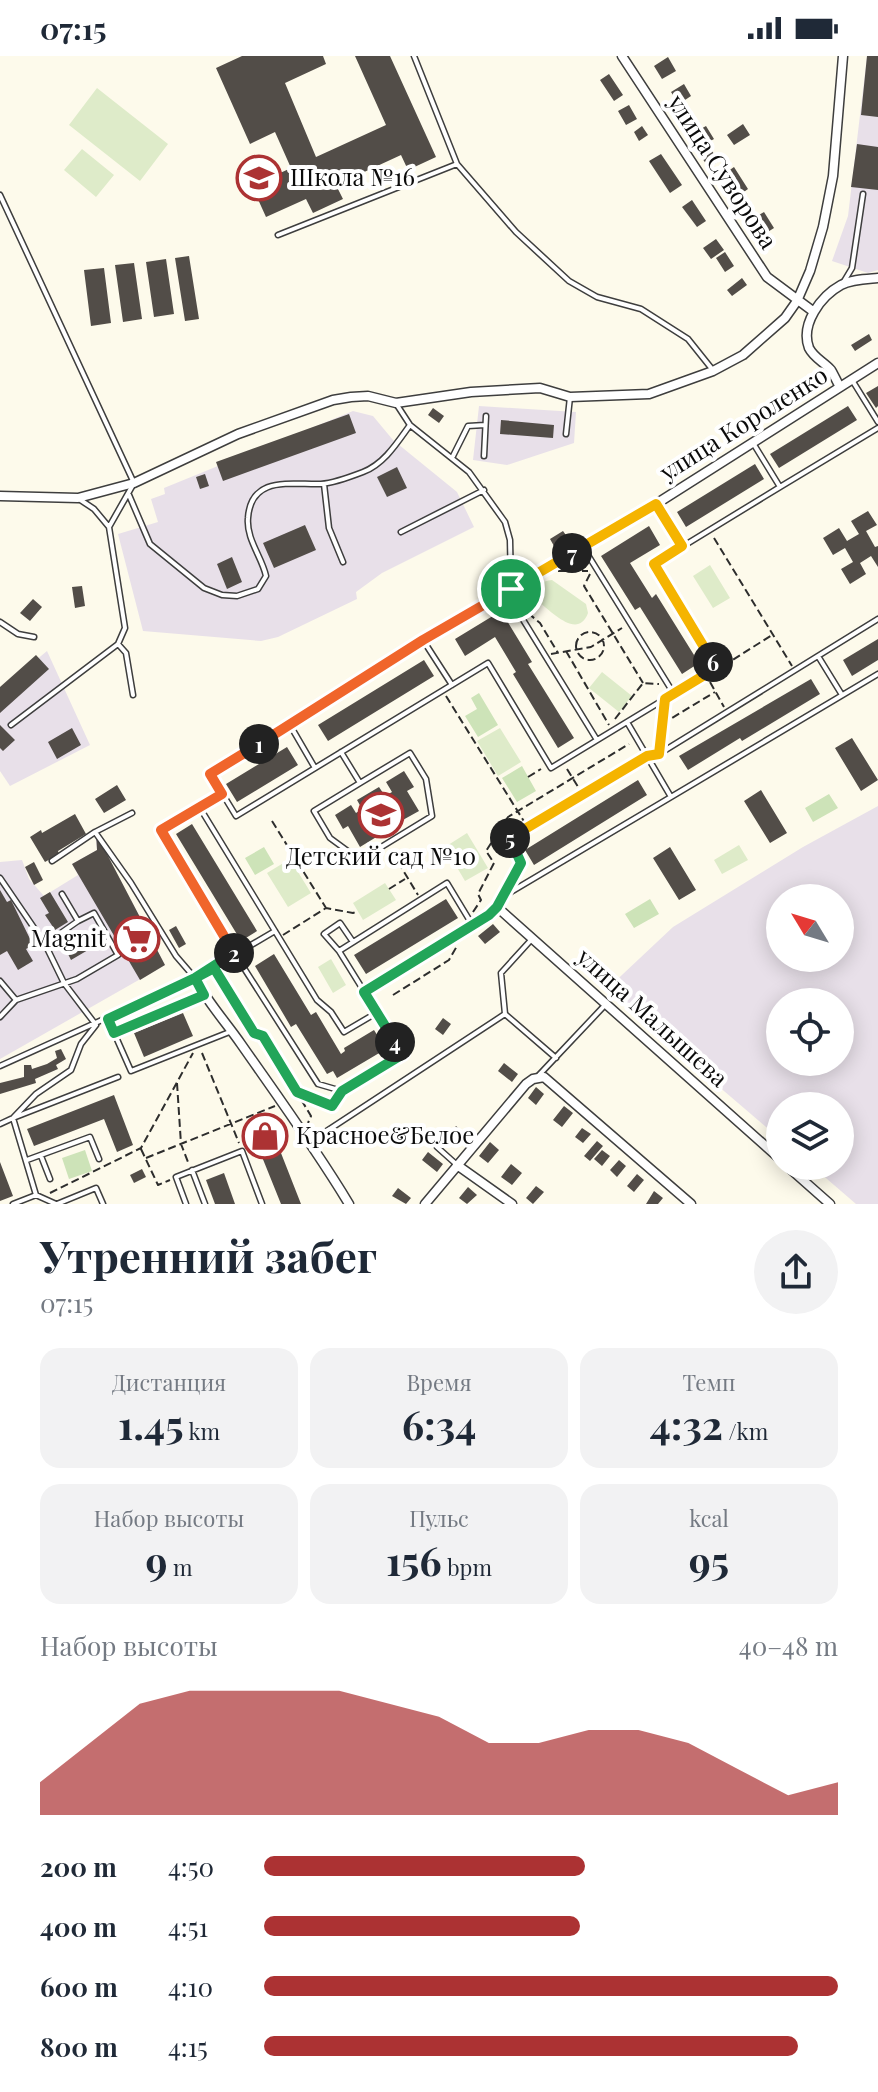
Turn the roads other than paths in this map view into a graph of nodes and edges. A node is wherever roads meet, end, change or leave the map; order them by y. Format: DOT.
graph roads {
  1 [pos="414,56"];
  2 [pos="622,56"];
  3 [pos="843,56"];
  4 [pos="457,164"];
  5 [pos="863,194"];
  6 [pos="0,195"];
  7 [pos="278,235"];
  8 [pos="878,278"];
  9 [pos="841,285"];
  10 [pos="797,301"];
  11 [pos="814,312"];
  12 [pos="878,363"];
  13 [pos="713,371"];
  14 [pos="852,379"];
  15 [pos="840,387"];
  16 [pos="570,397"];
  17 [pos="396,403"];
  18 [pos="486,416"];
  19 [pos="410,425"];
  20 [pos="485,425"];
  21 [pos="878,425"];
  22 [pos="566,434"];
  23 [pos="752,441"];
  24 [pos="453,456"];
  25 [pos="484,456"];
  26 [pos="134,483"];
  27 [pos="324,484"];
  28 [pos="780,487"];
  29 [pos="484,490"];
  30 [pos="128,493"];
  31 [pos="0,496"];
  32 [pos="78,498"];
  33 [pos="656,504"];
  34 [pos="109,527"];
  35 [pos="401,532"];
  36 [pos="682,546"];
  37 [pos="583,547"];
  38 [pos="343,562"];
  39 [pos="508,591"];
  40 [pos="878,619"];
  41 [pos="0,622"];
  42 [pos="34,637"];
  43 [pos="423,640"];
  44 [pos="118,644"];
  45 [pos="818,656"];
  46 [pos="878,674"];
  47 [pos="452,685"];
  48 [pos="674,694"];
  49 [pos="133,695"];
  50 [pos="842,695"];
  51 [pos="627,722"];
  52 [pos="11,725"];
  53 [pos="290,725"];
  54 [pos="597,740"];
  55 [pos="341,752"];
  56 [pos="647,756"];
  57 [pos="315,768"];
  58 [pos="210,774"];
  59 [pos="360,783"];
  60 [pos="222,794"];
  61 [pos="671,797"];
  62 [pos="200,808"];
  63 [pos="132,813"];
  64 [pos="95,832"];
  65 [pos="52,861"];
  66 [pos="0,878"];
  67 [pos="62,894"];
  68 [pos="503,896"];
  69 [pos="497,907"];
  70 [pos="78,921"];
  71 [pos="473,926"];
  72 [pos="275,931"];
  73 [pos="533,938"];
  74 [pos="353,942"];
  75 [pos="45,944"];
  76 [pos="339,951"];
  77 [pos="235,954"];
  78 [pos="195,978"];
  79 [pos="0,981"];
  80 [pos="64,983"];
  81 [pos="364,992"];
  82 [pos="16,1000"];
  83 [pos="606,1004"];
  84 [pos="378,1012"];
  85 [pos="505,1014"];
  86 [pos="0,1017"];
  87 [pos="108,1019"];
  88 [pos="96,1025"];
  89 [pos="232,1031"];
  90 [pos="556,1058"];
  91 [pos="0,1066"];
  92 [pos="118,1077"];
  93 [pos="538,1077"];
  94 [pos="13,1118"];
  95 [pos="0,1124"];
  96 [pos="310,1142"];
  97 [pos="437,1147"];
  98 [pos="766,1147"];
  99 [pos="41,1156"];
  100 [pos="99,1159"];
  101 [pos="27,1160"];
  102 [pos="457,1165"];
  103 [pos="192,1170"];
  104 [pos="50,1179"];
  105 [pos="803,1180"];
  106 [pos="39,1196"];
  107 [pos="13,1204"];
  108 [pos="56,1204"];
  109 [pos="103,1204"];
  110 [pos="186,1204"];
  111 [pos="205,1204"];
  112 [pos="262,1204"];
  113 [pos="349,1204"];
  114 [pos="425,1204"];
  115 [pos="512,1204"];
  116 [pos="691,1204"];
  117 [pos="830,1204"];
  1 -- 4 [label="lane"];
  2 -- 10 [label="street, улица Суворова"];
  3 -- 10 [label="street"];
  4 -- 7 [label="lane"];
  4 -- 13 [label="lane"];
  5 -- 9 [label="lane"];
  6 -- 26 [label="lane"];
  8 -- 9 [label="street"];
  9 -- 11 [label="street"];
  10 -- 11 [label="street, улица Суворова"];
  10 -- 13 [label="street"];
  11 -- 15 [label="street"];
  12 -- 14 [label="street, улица Короленко"];
  13 -- 16 [label="street"];
  14 -- 15 [label="street, улица Короленко"];
  14 -- 21 [label="lane"];
  15 -- 23 [label="street, улица Короленко"];
  16 -- 17 [label="street"];
  16 -- 22 [label="lane"];
  17 -- 19 [label="lane"];
  17 -- 26 [label="street"];
  18 -- 20 [label="lane"];
  19 -- 24 [label="lane"];
  19 -- 27 [label="lane"];
  20 -- 24 [label="lane"];
  20 -- 25 [label="lane"];
  21 -- 28 [label="lane"];
  23 -- 28 [label="lane"];
  23 -- 33 [label="street, улица Короленко"];
  24 -- 29 [label="lane"];
  26 -- 30 [label="lane"];
  26 -- 32 [label="street"];
  27 -- 30 [label="lane"];
  27 -- 38 [label="lane"];
  28 -- 36 [label="lane"];
  29 -- 35 [label="lane"];
  29 -- 39 [label="lane"];
  30 -- 34 [label="lane"];
  31 -- 32 [label="street"];
  32 -- 34 [label="lane"];
  33 -- 36 [label="lane"];
  33 -- 37 [label="street, улица Короленко"];
  34 -- 44 [label="lane"];
  36 -- 48 [label="lane"];
  37 -- 39 [label="street, улица Короленко"];
  37 -- 48 [label="lane"];
  39 -- 43 [label="street, улица Короленко"];
  39 -- 54 [label="lane"];
  40 -- 45 [label="lane"];
  41 -- 42 [label="lane"];
  43 -- 47 [label="lane"];
  43 -- 53 [label="street, улица Короленко"];
  44 -- 49 [label="lane"];
  44 -- 52 [label="lane"];
  45 -- 50 [label="lane"];
  45 -- 56 [label="lane"];
  46 -- 50 [label="lane"];
  47 -- 54 [label="lane"];
  47 -- 55 [label="lane"];
  48 -- 51 [label="lane"];
  50 -- 61 [label="lane"];
  51 -- 54 [label="lane"];
  51 -- 56 [label="lane"];
  53 -- 57 [label="lane"];
  53 -- 58 [label="street, улица Короленко"];
  55 -- 57 [label="lane"];
  55 -- 59 [label="lane"];
  56 -- 61 [label="lane"];
  56 -- 68 [label="lane"];
  57 -- 60 [label="lane"];
  58 -- 60 [label="lane"];
  59 -- 59 [label="lane"];
  60 -- 62 [label="lane"];
  61 -- 68 [label="lane"];
  62 -- 72 [label="lane"];
  62 -- 77 [label="lane"];
  63 -- 64 [label="lane"];
  64 -- 65 [label="lane"];
  64 -- 78 [label="lane"];
  66 -- 75 [label="lane"];
  67 -- 70 [label="lane"];
  68 -- 69 [label="lane"];
  69 -- 71 [label="lane"];
  69 -- 73 [label="street, улица Малышева"];
  70 -- 75 [label="lane"];
  70 -- 80 [label="lane"];
  71 -- 74 [label="lane"];
  71 -- 81 [label="lane"];
  72 -- 77 [label="lane"];
  72 -- 84 [label="lane"];
  73 -- 83 [label="street, улица Малышева"];
  73 -- 85 [label="lane"];
  74 -- 76 [label="lane"];
  74 -- 76 [label="lane"];
  75 -- 80 [label="lane"];
  76 -- 81 [label="lane"];
  77 -- 78 [label="lane"];
  77 -- 84 [label="lane"];
  78 -- 87 [label="lane"];
  78 -- 89 [label="street"];
  79 -- 82 [label="lane"];
  80 -- 82 [label="lane"];
  80 -- 88 [label="lane"];
  81 -- 84 [label="lane"];
  82 -- 86 [label="lane"];
  83 -- 90 [label="lane"];
  83 -- 98 [label="street, улица Малышева"];
  85 -- 90 [label="lane"];
  85 -- 96 [label="lane"];
  87 -- 88 [label="lane"];
  87 -- 89 [label="lane"];
  88 -- 91 [label="lane"];
  88 -- 94 [label="lane"];
  89 -- 96 [label="street"];
  90 -- 93 [label="lane"];
  92 -- 94 [label="lane"];
  93 -- 102 [label="street"];
  93 -- 116 [label="street"];
  94 -- 95 [label="lane"];
  94 -- 101 [label="lane"];
  96 -- 113 [label="street"];
  97 -- 102 [label="lane"];
  99 -- 100 [label="lane"];
  99 -- 101 [label="lane"];
  99 -- 104 [label="lane"];
  101 -- 106 [label="lane"];
  102 -- 114 [label="street"];
  102 -- 115 [label="street"];
  103 -- 110 [label="lane"];
  103 -- 111 [label="lane"];
  103 -- 112 [label="lane"];
  105 -- 117 [label="street"];
  106 -- 107 [label="lane"];
  106 -- 108 [label="lane"];
  108 -- 109 [label="lane"];
}
